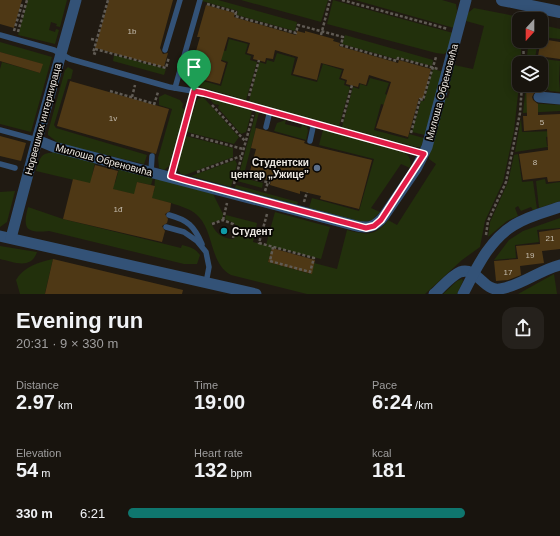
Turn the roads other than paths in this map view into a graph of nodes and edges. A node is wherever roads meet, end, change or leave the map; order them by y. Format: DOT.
graph roads {
  1 [pos="76,0"];
  2 [pos="180,0"];
  3 [pos="466,0"];
  4 [pos="502,0"];
  5 [pos="201,2"];
  6 [pos="560,12"];
  7 [pos="0,35"];
  8 [pos="168,51"];
  9 [pos="61,54"];
  10 [pos="175,88"];
  11 [pos="194,91"];
  12 [pos="539,97"];
  13 [pos="560,99"];
  14 [pos="270,111"];
  15 [pos="314,124"];
  16 [pos="266,127"];
  17 [pos="0,130"];
  18 [pos="37,140"];
  19 [pos="310,141"];
  20 [pos="424,154"];
  21 [pos="152,156"];
  22 [pos="0,164"];
  23 [pos="15,168"];
  24 [pos="151,172"];
  25 [pos="171,176"];
  26 [pos="560,207"];
  27 [pos="168,215"];
  28 [pos="166,227"];
  29 [pos="0,236"];
  30 [pos="12,238"];
  31 [pos="206,252"];
  32 [pos="560,265"];
  33 [pos="474,274"];
  34 [pos="206,283"];
  35 [pos="256,294"];
  36 [pos="434,294"];
  37 [pos="463,294"];
  1 -- 9 [label="street, Норвешких интернираца"];
  2 -- 8 [label="lane"];
  3 -- 20 [label="street, Милоша Обреновића"];
  4 -- 6 [label="street"];
  5 -- 10 [label="lane"];
  7 -- 9 [label="lane"];
  9 -- 10 [label="lane"];
  9 -- 18 [label="street, Норвешких интернираца"];
  10 -- 11 [label="lane"];
  11 -- 14 [label="lane"];
  11 -- 25 [label="lane"];
  12 -- 13 [label="street"];
  14 -- 15 [label="lane"];
  14 -- 16 [label="lane"];
  15 -- 19 [label="lane"];
  15 -- 20 [label="lane"];
  17 -- 18 [label="lane"];
  18 -- 24 [label="street, Милоша Обреновића"];
  18 -- 30 [label="street, Норвешких интернираца"];
  20 -- 25 [label="street, Милоша Обреновића"];
  21 -- 24 [label="lane"];
  22 -- 23 [label="lane"];
  24 -- 25 [label="street, Милоша Обреновића"];
  26 -- 33 [label="street"];
  27 -- 31 [label="lane"];
  28 -- 31 [label="lane"];
  29 -- 30 [label="street"];
  30 -- 34 [label="street"];
  31 -- 34 [label="lane"];
  32 -- 33 [label="street"];
  33 -- 36 [label="street"];
  33 -- 37 [label="street"];
  34 -- 35 [label="street"];
}
